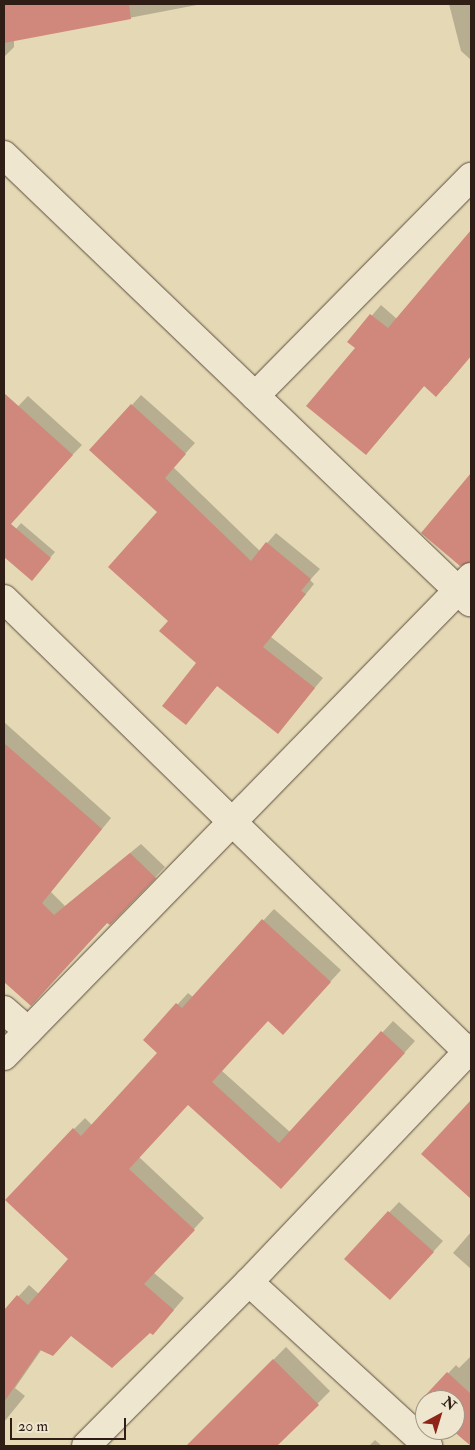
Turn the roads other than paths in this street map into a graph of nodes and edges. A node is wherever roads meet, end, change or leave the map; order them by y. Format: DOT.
graph roads {
  1 [pos="4,155"];
  2 [pos="471,177"];
  3 [pos="255,396"];
  4 [pos="467,590"];
  5 [pos="4,600"];
  6 [pos="232,822"];
  7 [pos="4,1010"];
  8 [pos="28,1031"];
  9 [pos="470,1052"];
  10 [pos="4,1056"];
  11 [pos="249,1282"];
  12 [pos="86,1446"];
  13 [pos="428,1446"];
  1 -- 3 [label="street"];
  2 -- 3 [label="street"];
  3 -- 4 [label="street"];
  4 -- 6 [label="street"];
  5 -- 6 [label="street"];
  6 -- 8 [label="street"];
  6 -- 9 [label="street"];
  7 -- 8 [label="street"];
  8 -- 10 [label="street"];
  9 -- 11 [label="street"];
  11 -- 12 [label="street"];
  11 -- 13 [label="street"];
}
